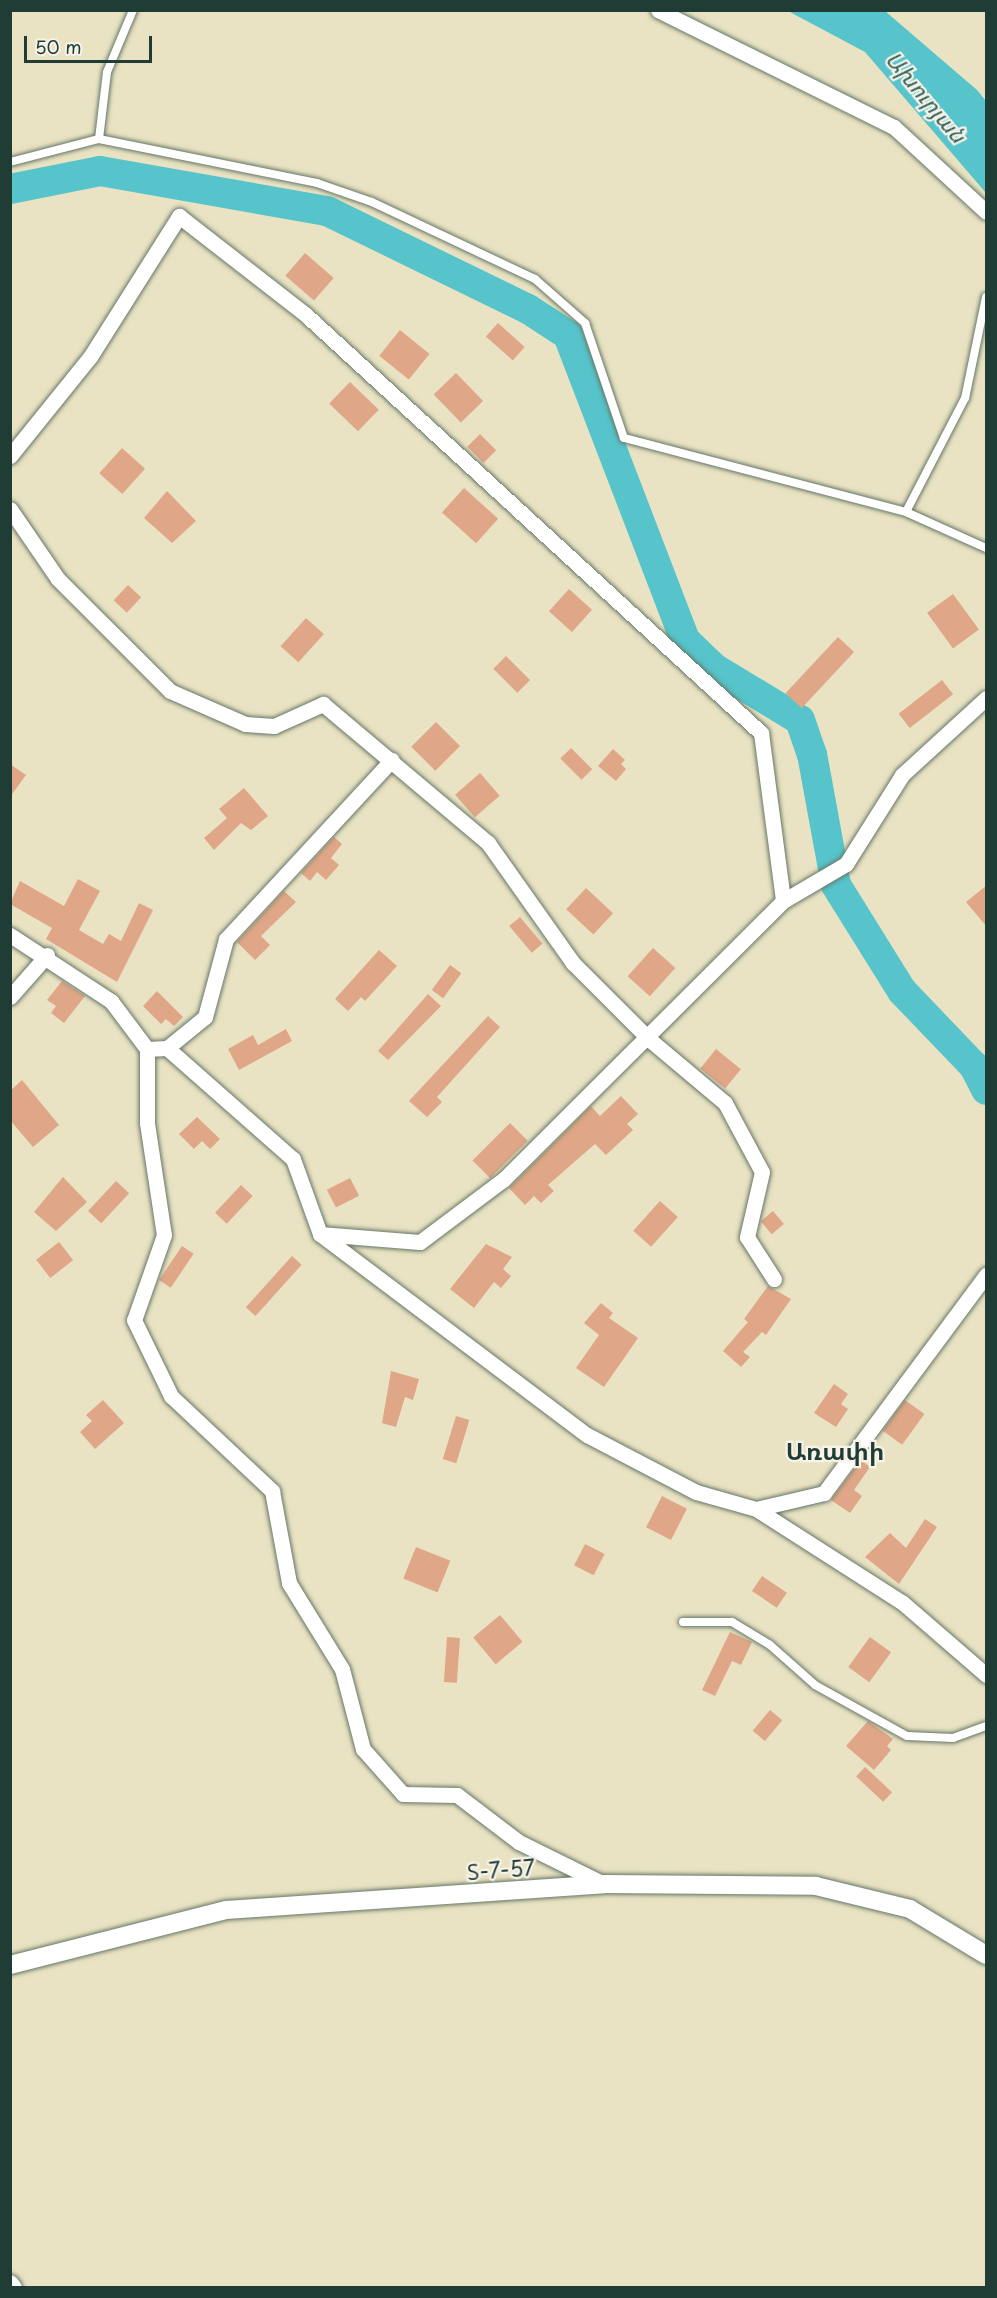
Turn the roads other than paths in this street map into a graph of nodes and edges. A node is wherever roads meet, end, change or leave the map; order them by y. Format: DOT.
graph roads {
  1 [pos="134,10"];
  2 [pos="658,10"];
  3 [pos="99,139"];
  4 [pos="10,162"];
  5 [pos="987,212"];
  6 [pos="987,297"];
  7 [pos="10,456"];
  8 [pos="10,509"];
  9 [pos="906,513"];
  10 [pos="987,548"];
  11 [pos="987,698"];
  12 [pos="392,760"];
  13 [pos="783,901"];
  14 [pos="10,935"];
  15 [pos="47,955"];
  16 [pos="10,997"];
  17 [pos="650,1040"];
  18 [pos="167,1048"];
  19 [pos="147,1049"];
  20 [pos="320,1233"];
  21 [pos="987,1275"];
  22 [pos="774,1280"];
  23 [pos="756,1509"];
  24 [pos="683,1622"];
  25 [pos="987,1675"];
  26 [pos="987,1726"];
  27 [pos="604,1884"];
  28 [pos="987,1954"];
  29 [pos="10,1965"];
  1 -- 3 [label="lane"];
  2 -- 5 [label="street"];
  3 -- 4 [label="lane"];
  3 -- 9 [label="lane"];
  6 -- 9 [label="lane"];
  7 -- 13 [label="street"];
  8 -- 12 [label="street"];
  9 -- 10 [label="lane"];
  11 -- 13 [label="street"];
  12 -- 17 [label="street"];
  12 -- 18 [label="street"];
  13 -- 17 [label="street"];
  14 -- 15 [label="street"];
  15 -- 16 [label="street"];
  15 -- 19 [label="street"];
  17 -- 20 [label="street"];
  17 -- 22 [label="street"];
  18 -- 19 [label="street"];
  18 -- 20 [label="street"];
  19 -- 27 [label="street"];
  20 -- 23 [label="street"];
  21 -- 23 [label="street"];
  23 -- 25 [label="street"];
  24 -- 26 [label="lane"];
  27 -- 28 [label="street, Տ-7-57 / Տ-7-57"];
  27 -- 29 [label="street, Տ-7-57 / Տ-7-57"];
}
